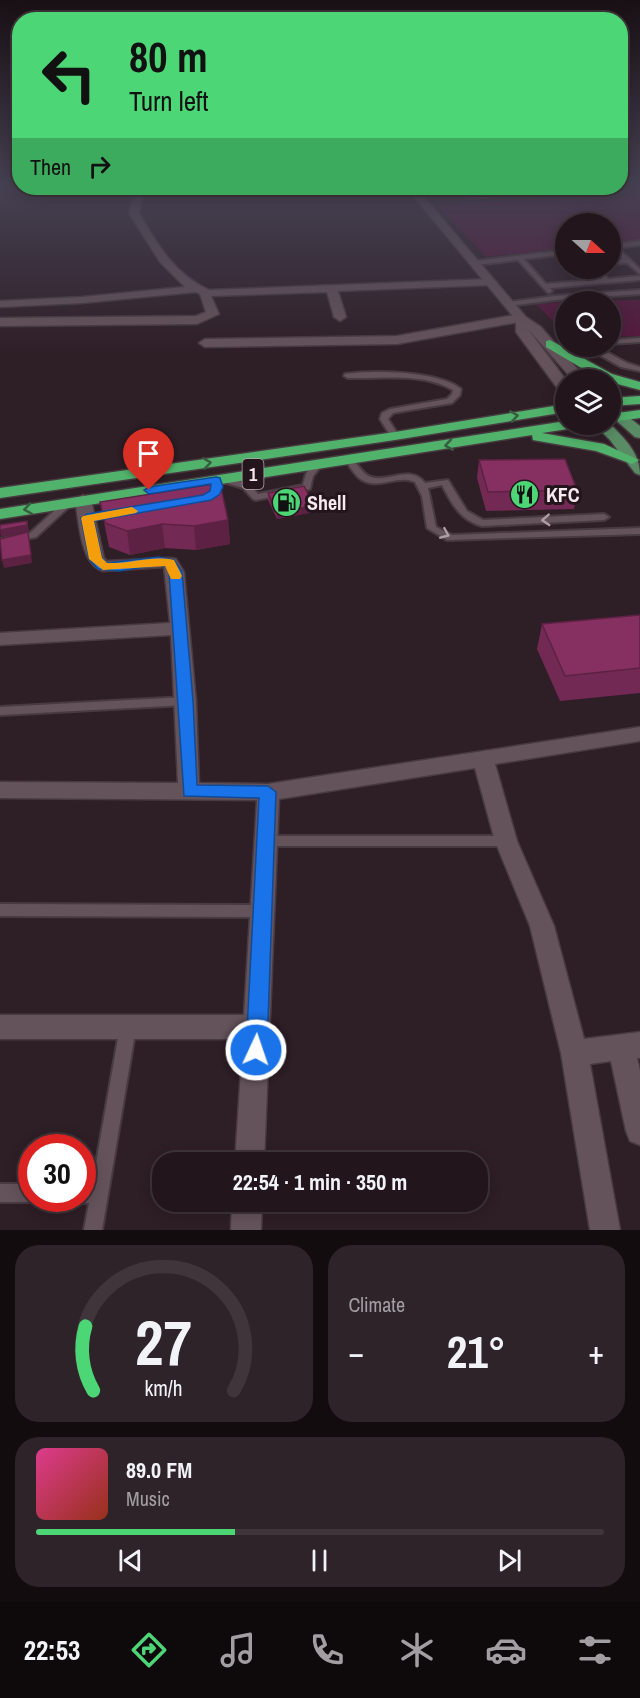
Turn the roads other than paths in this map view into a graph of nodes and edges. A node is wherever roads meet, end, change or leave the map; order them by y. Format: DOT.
graph roads {
  1 [pos="152,241"];
  2 [pos="458,241"];
  3 [pos="640,243"];
  4 [pos="621,246"];
  5 [pos="555,253"];
  6 [pos="621,255"];
  7 [pos="519,257"];
  8 [pos="621,261"];
  9 [pos="628,261"];
  10 [pos="476,262"];
  11 [pos="640,272"];
  12 [pos="640,278"];
  13 [pos="585,279"];
  14 [pos="607,281"];
  15 [pos="491,282"];
  16 [pos="588,282"];
  17 [pos="545,286"];
  18 [pos="331,287"];
  19 [pos="202,291"];
  20 [pos="640,292"];
  21 [pos="621,293"];
  22 [pos="555,297"];
  23 [pos="0,303"];
  24 [pos="509,304"];
  25 [pos="340,317"];
  26 [pos="521,319"];
  27 [pos="0,322"];
  28 [pos="640,340"];
  29 [pos="621,341"];
  30 [pos="205,343"];
  31 [pos="550,344"];
  32 [pos="610,357"];
  33 [pos="572,369"];
  34 [pos="640,369"];
  35 [pos="348,376"];
  36 [pos="555,376"];
  37 [pos="640,386"];
  38 [pos="640,400"];
  39 [pos="621,401"];
  40 [pos="555,410"];
  41 [pos="621,414"];
  42 [pos="640,414"];
  43 [pos="621,419"];
  44 [pos="555,427"];
  45 [pos="640,434"];
  46 [pos="507,435"];
  47 [pos="613,435"];
  48 [pos="394,436"];
  49 [pos="350,461"];
  50 [pos="318,465"];
  51 [pos="636,465"];
  52 [pos="219,480"];
  53 [pos="423,486"];
  54 [pos="0,493"];
  55 [pos="196,500"];
  56 [pos="84,509"];
  57 [pos="0,514"];
  58 [pos="604,517"];
  59 [pos="640,531"];
  60 [pos="0,542"];
  61 [pos="180,628"];
  62 [pos="0,639"];
  63 [pos="186,701"];
  64 [pos="0,711"];
  65 [pos="640,734"];
  66 [pos="483,758"];
  67 [pos="0,790"];
  68 [pos="189,791"];
  69 [pos="268,792"];
  70 [pos="266,841"];
  71 [pos="506,841"];
  72 [pos="0,910"];
  73 [pos="263,911"];
  74 [pos="0,1027"];
  75 [pos="128,1027"];
  76 [pos="258,1027"];
  77 [pos="631,1046"];
  78 [pos="574,1053"];
  79 [pos="640,1131"];
  80 [pos="251,1152"];
  81 [pos="96,1171"];
  82 [pos="0,1192"];
  83 [pos="18,1193"];
  84 [pos="92,1212"];
  85 [pos="247,1212"];
  86 [pos="93,1230"];
  87 [pos="246,1230"];
  88 [pos="605,1230"];
  1 -- 19 [label="street"];
  2 -- 10 [label="street"];
  3 -- 4 [label="lane"];
  5 -- 7 [label="lane"];
  6 -- 9 [label="lane"];
  7 -- 10 [label="lane"];
  7 -- 17 [label="lane"];
  8 -- 9 [label="lane"];
  9 -- 11 [label="lane"];
  10 -- 15 [label="street"];
  12 -- 14 [label="lane"];
  13 -- 16 [label="lane"];
  14 -- 16 [label="lane"];
  15 -- 18 [label="street"];
  15 -- 24 [label="street"];
  16 -- 17 [label="lane"];
  17 -- 22 [label="lane"];
  18 -- 19 [label="street"];
  18 -- 25 [label="street"];
  19 -- 23 [label="street"];
  19 -- 27 [label="street"];
  20 -- 21 [label="lane"];
  22 -- 24 [label="lane"];
  24 -- 26 [label="street"];
  26 -- 30 [label="street"];
  26 -- 31 [label="street"];
  26 -- 36 [label="street"];
  28 -- 29 [label="lane"];
  31 -- 33 [label="street"];
  31 -- 37 [label="highway"];
  32 -- 34 [label="lane"];
  35 -- 48 [label="lane"];
  38 -- 39 [label="highway"];
  48 -- 40 [label="highway, 1, one-way"];
  41 -- 42 [label="highway"];
  43 -- 45 [label="main road"];
  44 -- 46 [label="highway, 1"];
  46 -- 49 [label="highway, 1, one-way"];
  46 -- 51 [label="highway"];
  47 -- 51 [label="main road"];
  54 -- 48 [label="highway, 1, one-way"];
  49 -- 50 [label="highway, 1"];
  49 -- 53 [label="lane"];
  50 -- 52 [label="highway, 1"];
  50 -- 52 [label="lane"];
  52 -- 55 [label="street"];
  52 -- 56 [label="highway, 1"];
  58 -- 53 [label="lane, one-way"];
  53 -- 59 [label="lane, one-way"];
  56 -- 57 [label="highway, 1, one-way"];
  56 -- 60 [label="lane"];
  56 -- 61 [label="street"];
  61 -- 62 [label="street"];
  61 -- 63 [label="street"];
  63 -- 64 [label="lane"];
  63 -- 68 [label="street"];
  65 -- 66 [label="street"];
  66 -- 69 [label="street"];
  66 -- 71 [label="street"];
  67 -- 68 [label="street"];
  68 -- 69 [label="street"];
  69 -- 70 [label="street"];
  70 -- 71 [label="lane"];
  70 -- 73 [label="street"];
  71 -- 78 [label="street"];
  72 -- 73 [label="lane"];
  73 -- 76 [label="street"];
  74 -- 75 [label="street"];
  75 -- 76 [label="street"];
  75 -- 81 [label="lane"];
  76 -- 80 [label="street"];
  77 -- 78 [label="street"];
  77 -- 79 [label="street"];
  78 -- 88 [label="street"];
  82 -- 83 [label="lane"];
  84 -- 86 [label="lane"];
  85 -- 87 [label="street"];
}
